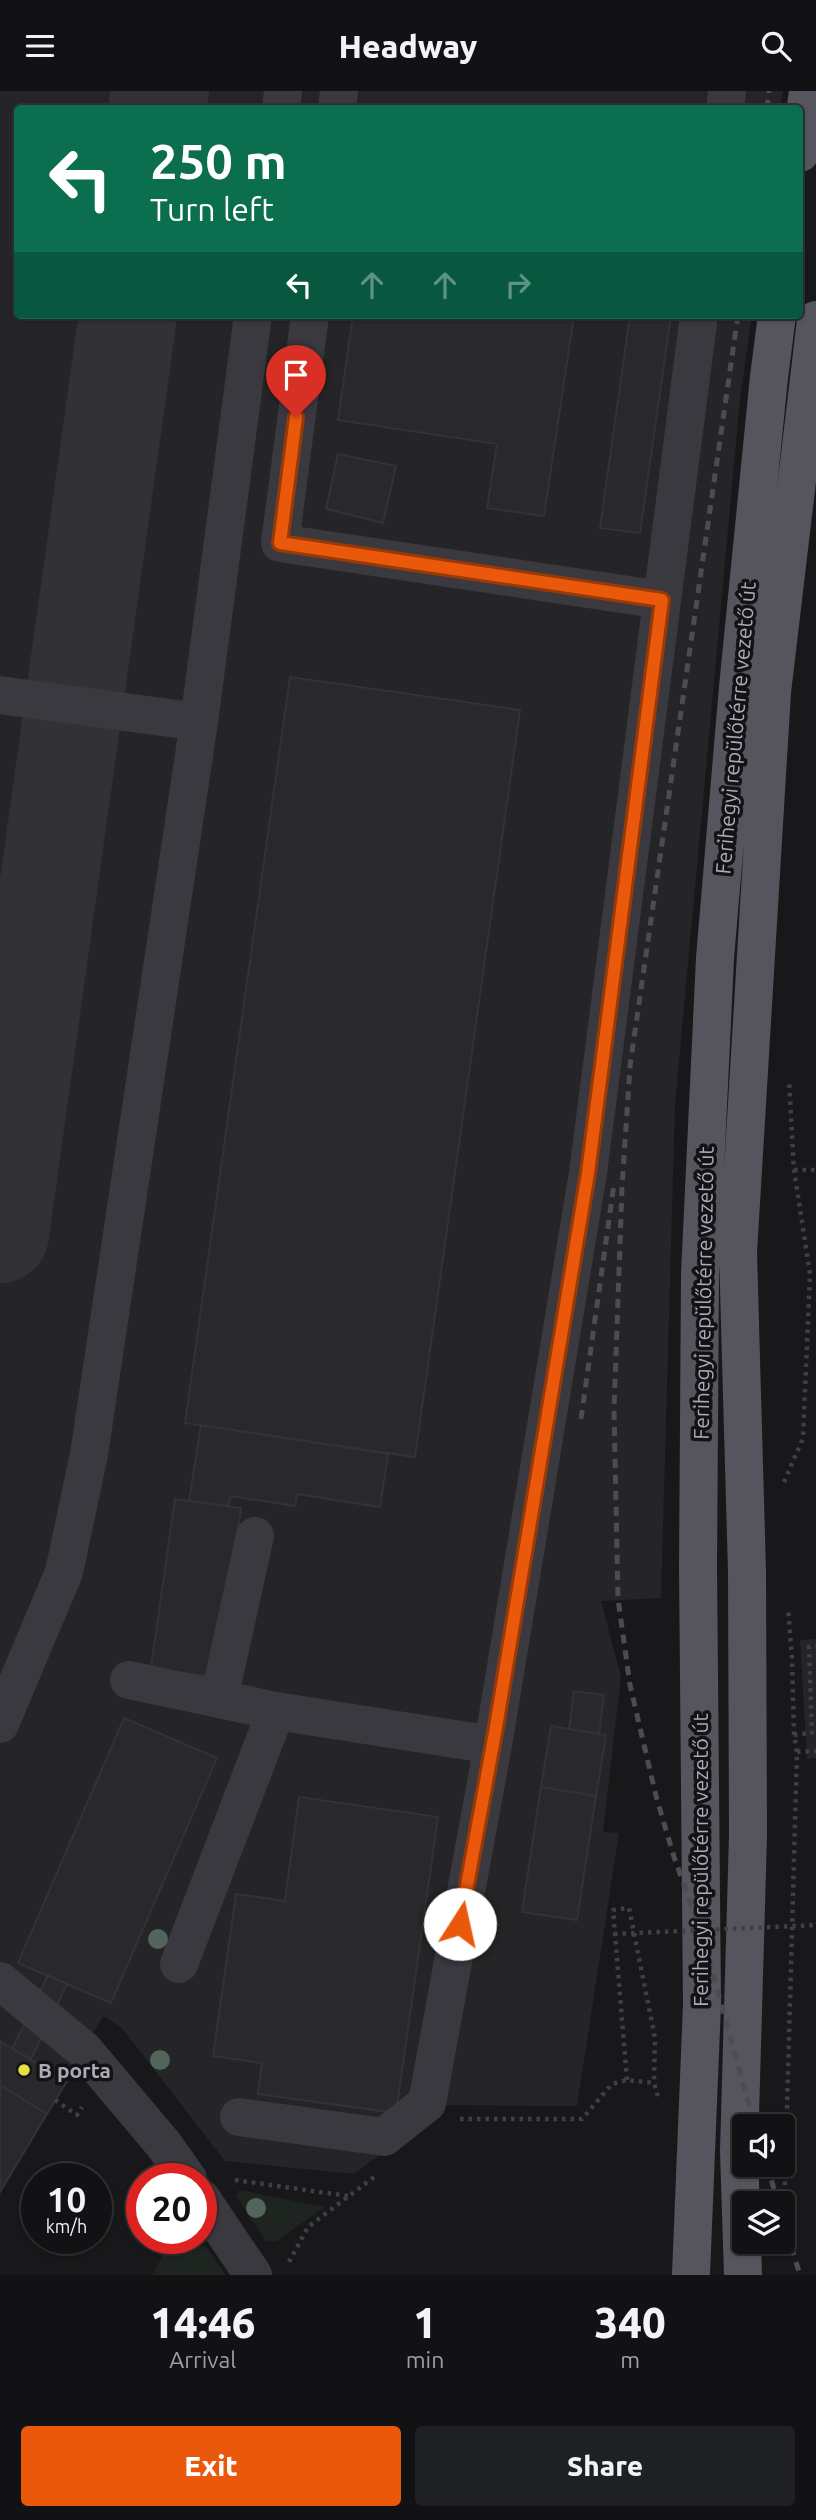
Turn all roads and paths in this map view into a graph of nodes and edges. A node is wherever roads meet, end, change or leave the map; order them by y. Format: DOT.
graph roads {
  1 [pos="808,91"];
  2 [pos="803,130"];
  3 [pos="252,319"];
  4 [pos="309,319"];
  5 [pos="698,319"];
  6 [pos="776,319"];
  7 [pos="816,320"];
  8 [pos="662,600"];
  9 [pos="0,695"];
  10 [pos="199,722"];
  11 [pos="788,1074"];
  12 [pos="794,1170"];
  13 [pos="816,1170"];
  14 [pos="789,1472"];
  15 [pos="255,1536"];
  16 [pos="816,1646"];
  17 [pos="129,1680"];
  18 [pos="219,1699"];
  19 [pos="276,1711"];
  20 [pos="0,1724"];
  21 [pos="493,1745"];
  22 [pos="816,1751"];
  23 [pos="797,1752"];
  24 [pos="816,1925"];
  25 [pos="614,1934"];
  26 [pos="179,1964"];
  27 [pos="0,1981"];
  28 [pos="627,2080"];
  29 [pos="654,2083"];
  30 [pos="662,2109"];
  31 [pos="239,2117"];
  32 [pos="452,2119"];
  33 [pos="177,2163"];
  34 [pos="380,2173"];
  35 [pos="217,2189"];
  36 [pos="217,2191"];
  37 [pos="350,2196"];
  38 [pos="783,2262"];
  39 [pos="268,2274"];
  40 [pos="691,2275"];
  41 [pos="743,2275"];
  1 -- 2 [label="main road"];
  3 -- 10 [label="lane"];
  4 -- 8 [label="lane"];
  5 -- 8 [label="lane"];
  6 -- 40 [label="main road, Ferihegyi repülőtérre vezető út"];
  7 -- 41 [label="main road, Ferihegyi repülőtérre vezető út"];
  8 -- 21 [label="lane"];
  9 -- 10 [label="lane"];
  10 -- 20 [label="lane"];
  11 -- 12 [label="path"];
  12 -- 13 [label="path"];
  12 -- 14 [label="path"];
  15 -- 18 [label="lane"];
  16 -- 23 [label="path"];
  17 -- 18 [label="lane"];
  18 -- 19 [label="lane"];
  19 -- 21 [label="lane"];
  19 -- 26 [label="lane"];
  21 -- 31 [label="lane"];
  22 -- 23 [label="path"];
  23 -- 38 [label="path"];
  24 -- 25 [label="path, bridge"];
  25 -- 28 [label="path"];
  25 -- 29 [label="path"];
  27 -- 33 [label="lane"];
  28 -- 29 [label="path"];
  28 -- 32 [label="path"];
  29 -- 30 [label="path"];
  34 -- 37 [label="path"];
  35 -- 37 [label="path"];
  36 -- 39 [label="lane"];
  37 -- 39 [label="path"];
}
